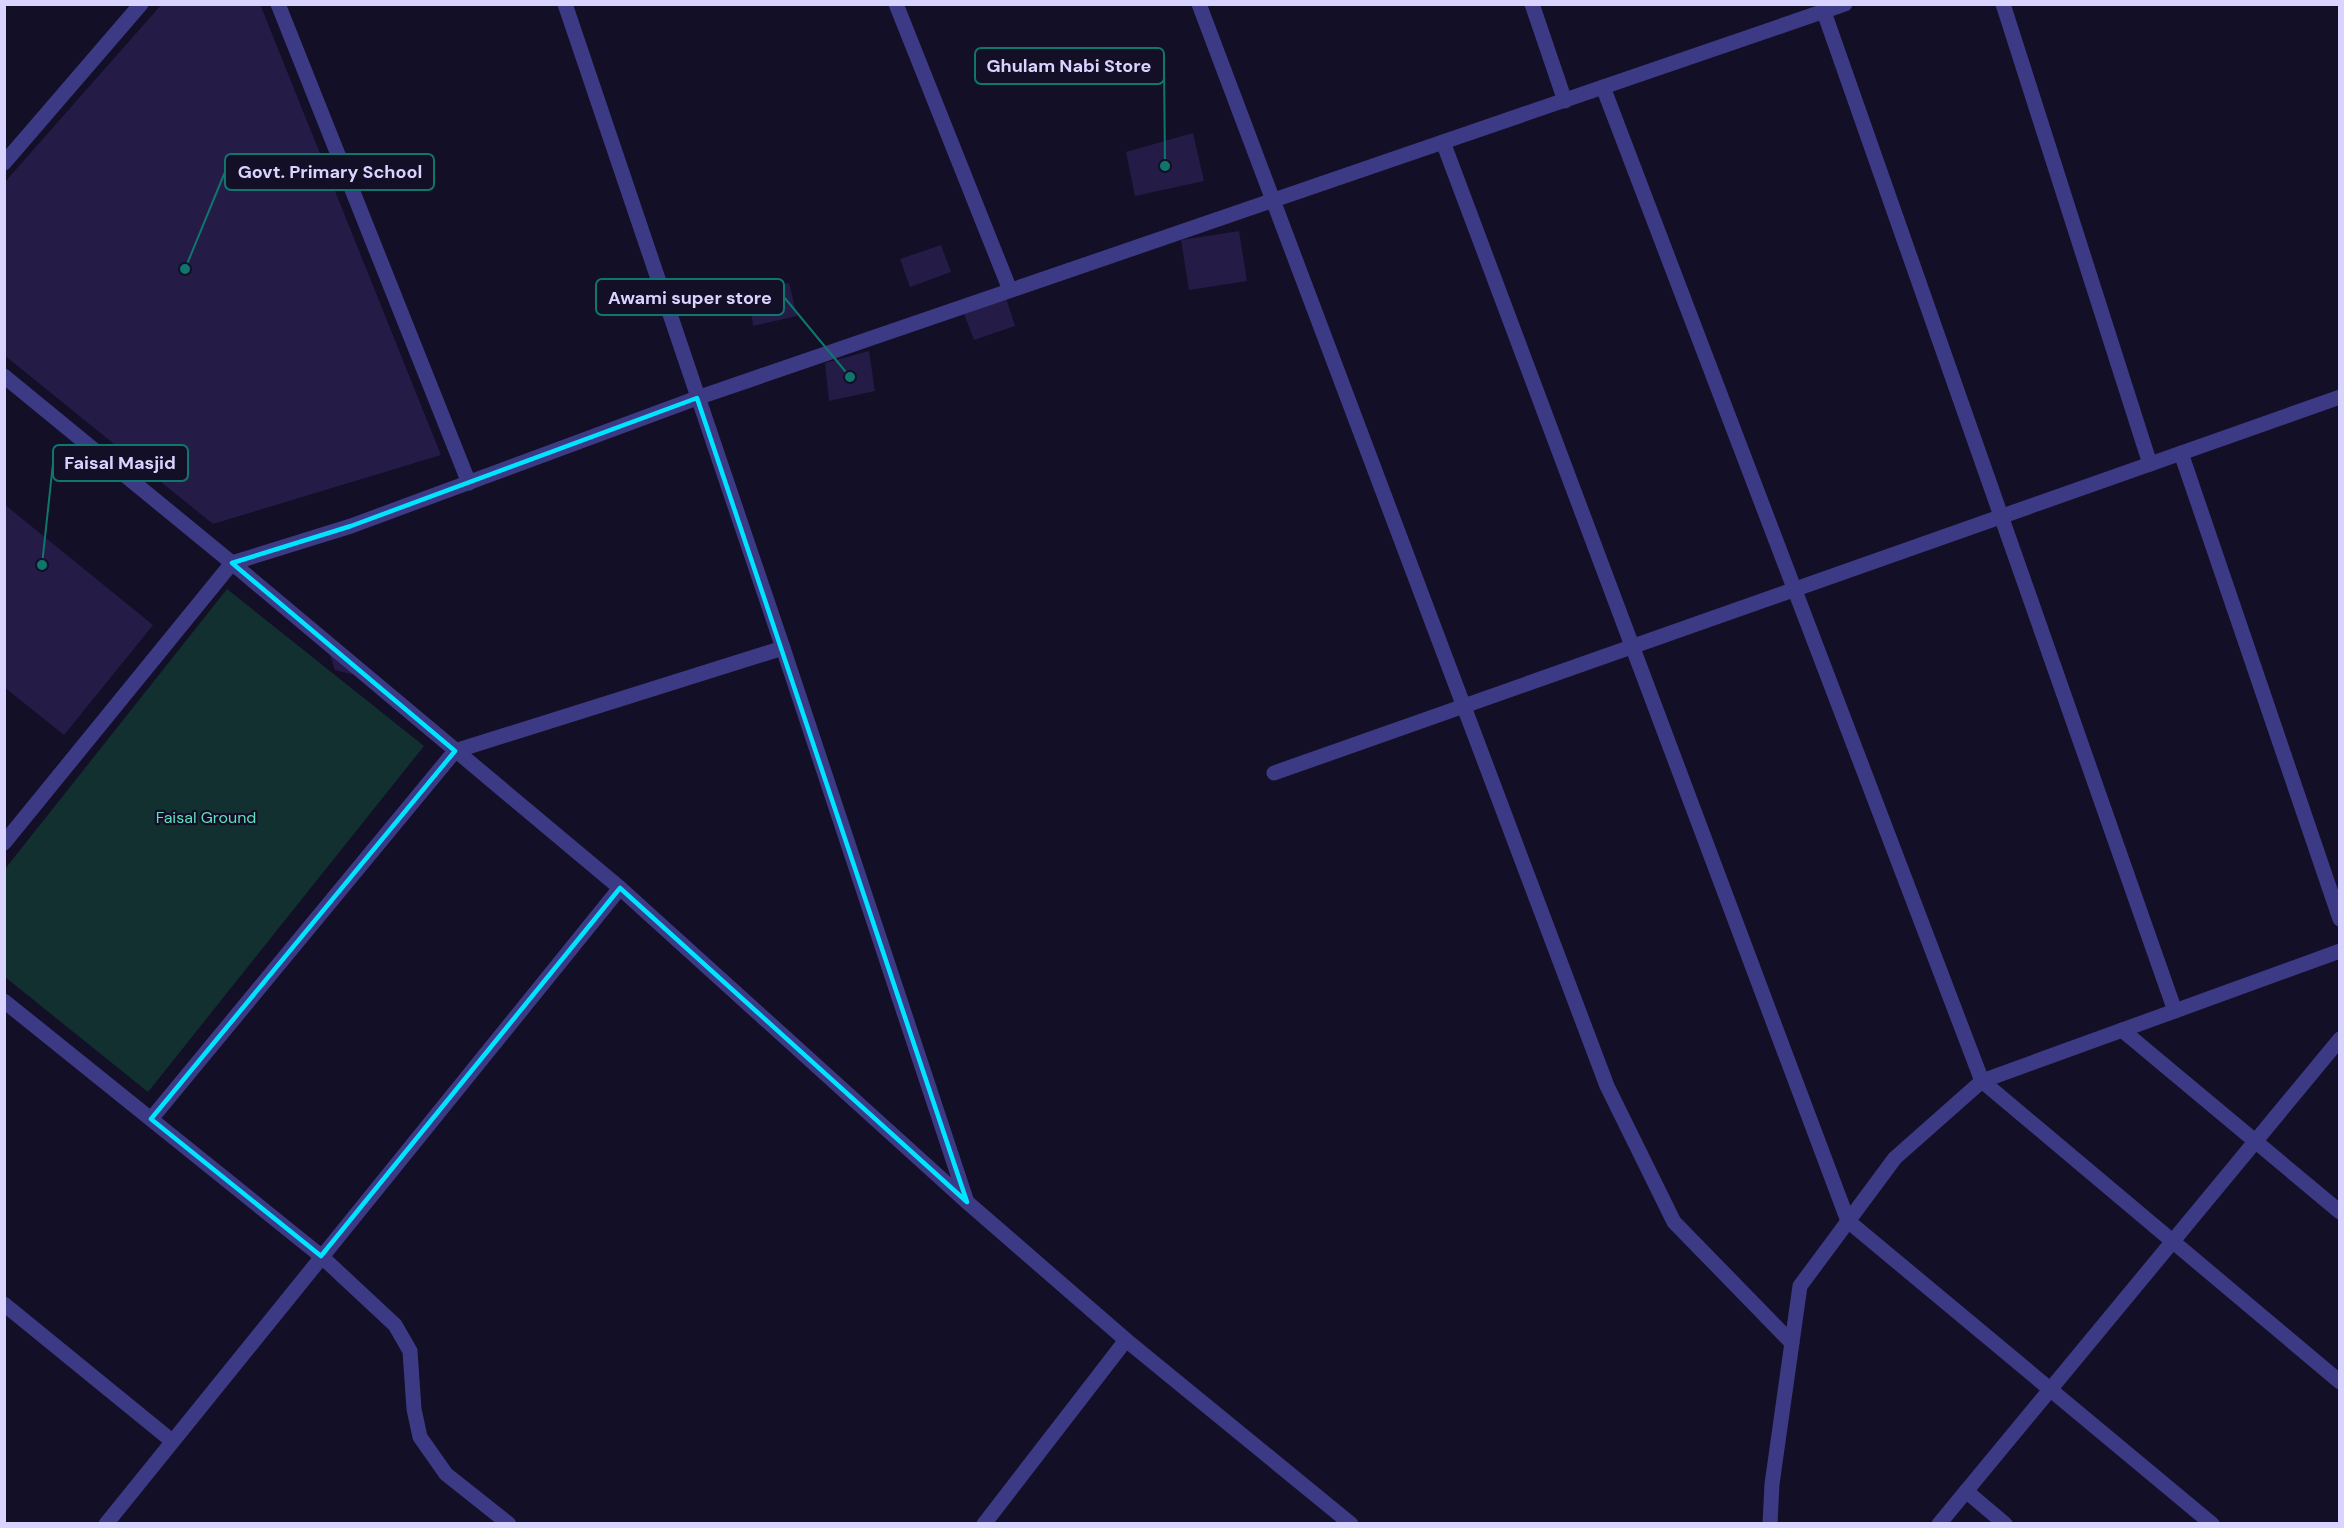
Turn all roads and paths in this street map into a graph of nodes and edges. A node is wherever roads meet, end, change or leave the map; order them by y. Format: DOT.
graph roads {
  1 [pos="141,4"];
  2 [pos="278,4"];
  3 [pos="565,4"];
  4 [pos="896,4"];
  5 [pos="1198,4"];
  6 [pos="1532,4"];
  7 [pos="1845,4"];
  8 [pos="2003,4"];
  9 [pos="1824,12"];
  10 [pos="1603,87"];
  11 [pos="1565,101"];
  12 [pos="1443,142"];
  13 [pos="4,162"];
  14 [pos="1272,200"];
  15 [pos="1010,290"];
  16 [pos="4,375"];
  17 [pos="2340,397"];
  18 [pos="697,398"];
  19 [pos="2181,453"];
  20 [pos="2150,464"];
  21 [pos="469,483"];
  22 [pos="2001,516"];
  23 [pos="232,563"];
  24 [pos="1795,589"];
  25 [pos="1632,647"];
  26 [pos="783,648"];
  27 [pos="1463,706"];
  28 [pos="456,751"];
  29 [pos="1274,773"];
  30 [pos="4,843"];
  31 [pos="620,888"];
  32 [pos="2340,919"];
  33 [pos="2340,951"];
  34 [pos="4,1001"];
  35 [pos="2175,1011"];
  36 [pos="2122,1030"];
  37 [pos="2340,1040"];
  38 [pos="2327,1055"];
  39 [pos="2340,1065"];
  40 [pos="1982,1082"];
  41 [pos="151,1119"];
  42 [pos="2255,1142"];
  43 [pos="967,1202"];
  44 [pos="2340,1212"];
  45 [pos="1848,1221"];
  46 [pos="2173,1242"];
  47 [pos="321,1256"];
  48 [pos="4,1304"];
  49 [pos="1126,1340"];
  50 [pos="1792,1343"];
  51 [pos="2340,1382"];
  52 [pos="2050,1389"];
  53 [pos="172,1441"];
  54 [pos="1966,1491"];
  55 [pos="106,1524"];
  56 [pos="509,1524"];
  57 [pos="984,1524"];
  58 [pos="1351,1524"];
  59 [pos="1770,1524"];
  60 [pos="1939,1524"];
  61 [pos="2005,1524"];
  62 [pos="2212,1524"];
  1 -- 13 [label="street"];
  2 -- 21 [label="street"];
  3 -- 18 [label="street"];
  4 -- 15 [label="street"];
  5 -- 14 [label="street"];
  6 -- 11 [label="street"];
  7 -- 9 [label="street"];
  8 -- 20 [label="street"];
  9 -- 10 [label="street"];
  9 -- 22 [label="street"];
  10 -- 11 [label="street"];
  10 -- 24 [label="street"];
  11 -- 12 [label="street"];
  12 -- 14 [label="street"];
  12 -- 25 [label="street"];
  14 -- 15 [label="street"];
  14 -- 27 [label="street"];
  15 -- 18 [label="street"];
  16 -- 23 [label="street"];
  17 -- 19 [label="street"];
  18 -- 21 [label="street"];
  18 -- 26 [label="street"];
  19 -- 20 [label="street"];
  19 -- 32 [label="street"];
  20 -- 22 [label="street"];
  21 -- 23 [label="street"];
  22 -- 24 [label="street"];
  22 -- 35 [label="street"];
  23 -- 28 [label="street"];
  23 -- 30 [label="street"];
  24 -- 25 [label="street"];
  24 -- 40 [label="street"];
  25 -- 27 [label="street"];
  25 -- 45 [label="street"];
  26 -- 28 [label="street"];
  26 -- 43 [label="street"];
  27 -- 29 [label="street"];
  27 -- 50 [label="street"];
  28 -- 31 [label="street"];
  28 -- 41 [label="street"];
  31 -- 43 [label="street"];
  31 -- 47 [label="street"];
  33 -- 35 [label="street"];
  34 -- 41 [label="street"];
  35 -- 36 [label="street"];
  36 -- 40 [label="street"];
  36 -- 42 [label="street"];
  37 -- 38 [label="street"];
  38 -- 39 [label="street"];
  38 -- 42 [label="street"];
  40 -- 45 [label="street"];
  40 -- 46 [label="street"];
  41 -- 47 [label="street"];
  42 -- 44 [label="street"];
  42 -- 46 [label="street"];
  43 -- 49 [label="street"];
  45 -- 50 [label="street"];
  45 -- 52 [label="street"];
  46 -- 51 [label="street"];
  46 -- 52 [label="street"];
  47 -- 53 [label="street"];
  47 -- 56 [label="street"];
  48 -- 53 [label="street"];
  49 -- 57 [label="street"];
  49 -- 58 [label="street"];
  50 -- 59 [label="street"];
  52 -- 54 [label="street"];
  52 -- 62 [label="street"];
  53 -- 55 [label="street"];
  54 -- 60 [label="street"];
  54 -- 61 [label="street"];
}
